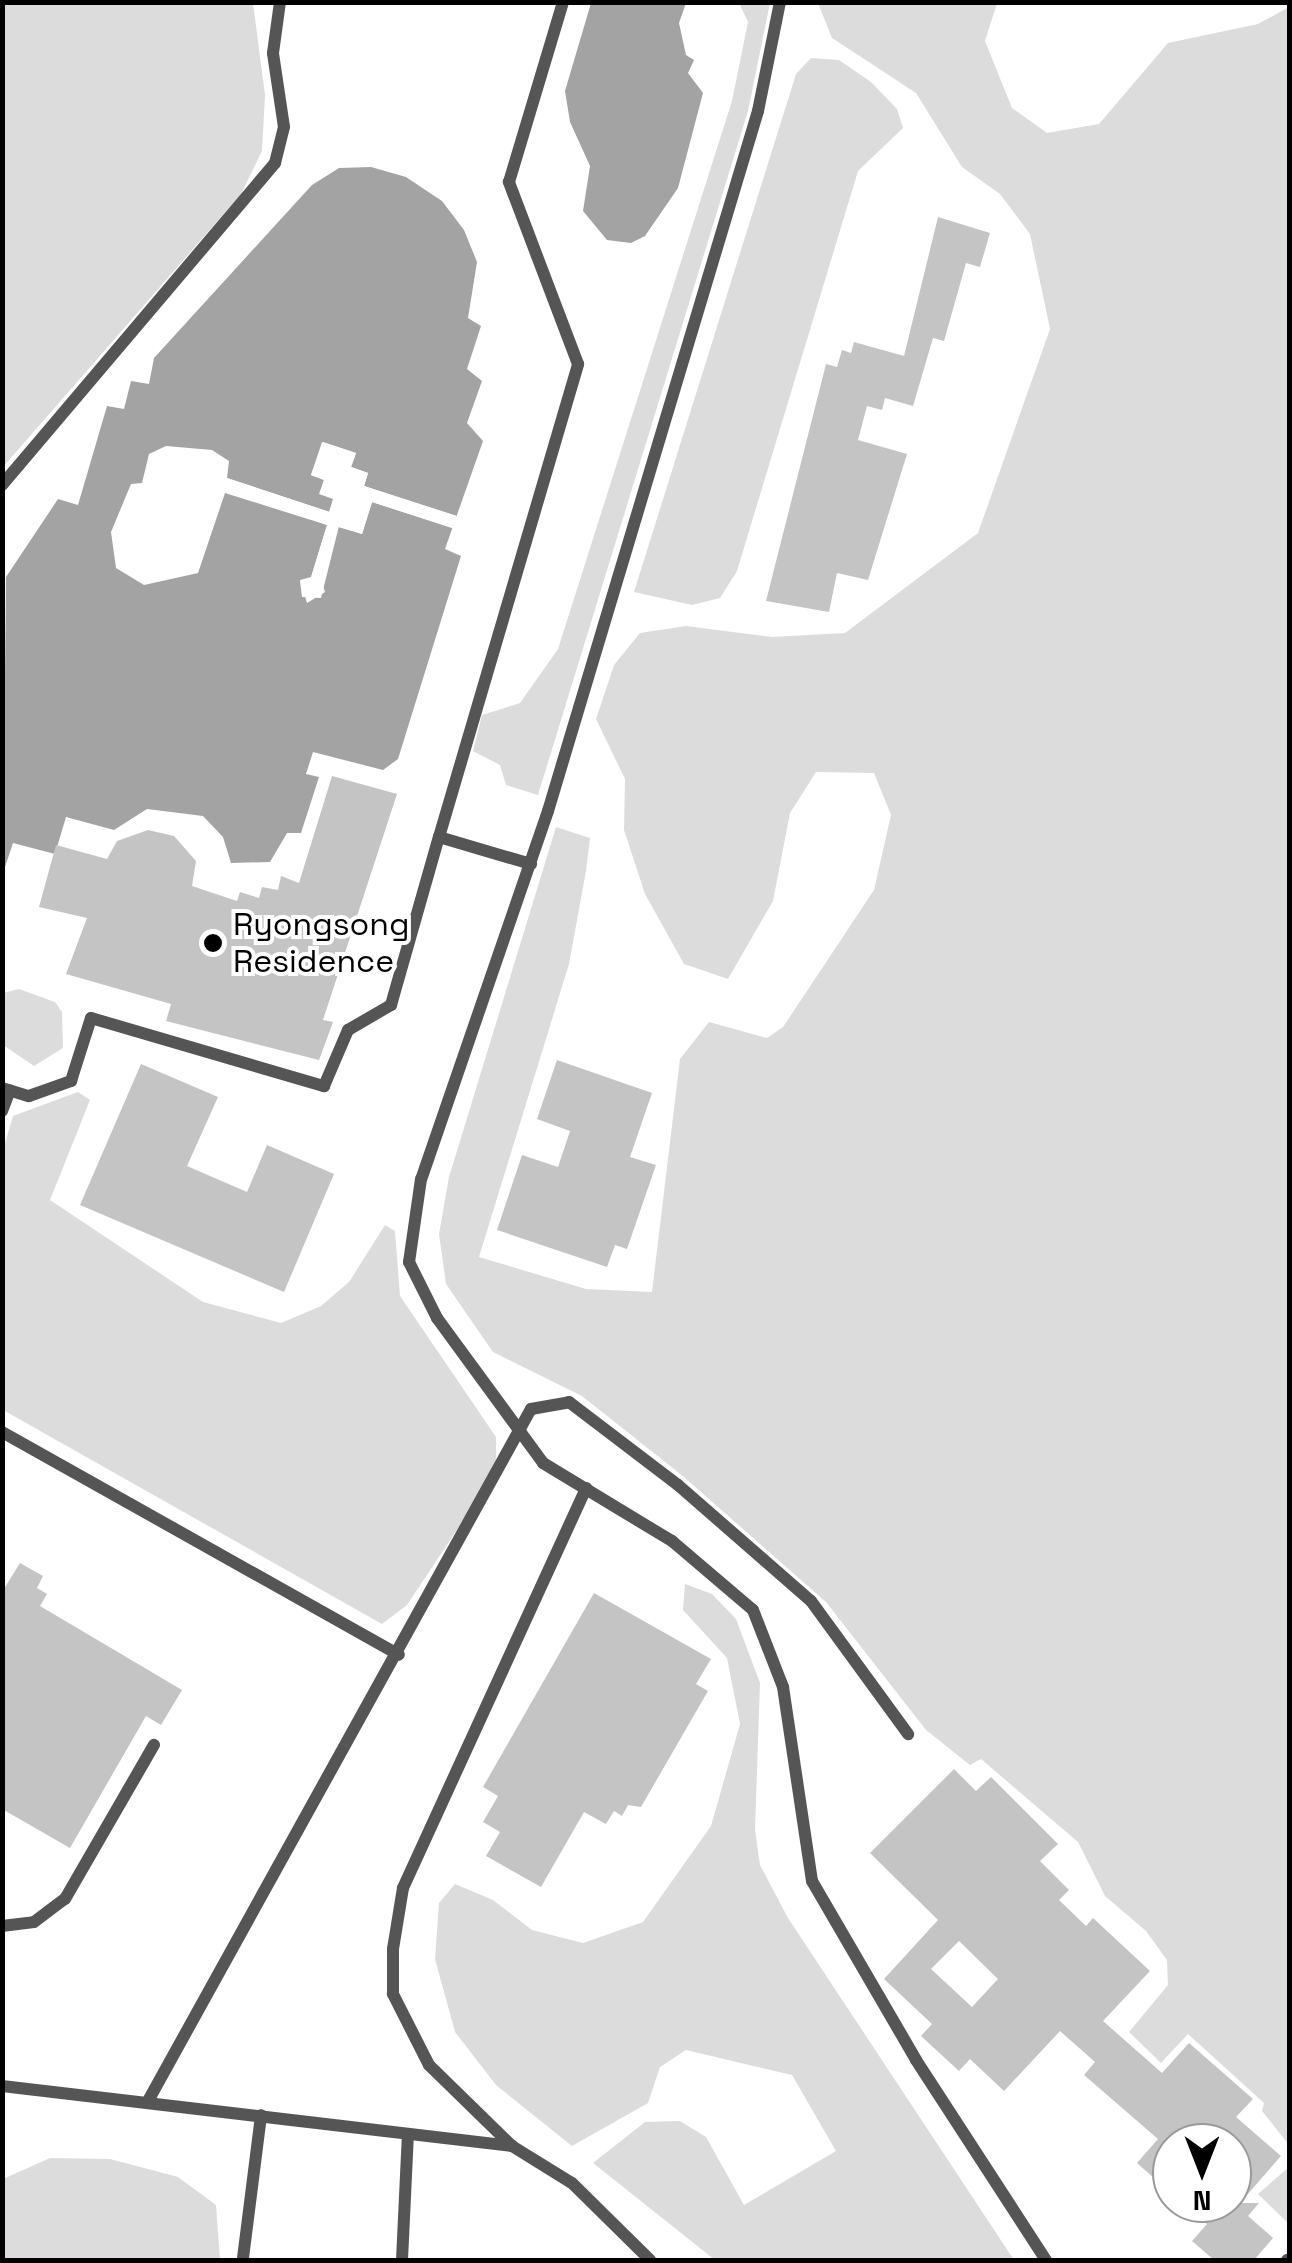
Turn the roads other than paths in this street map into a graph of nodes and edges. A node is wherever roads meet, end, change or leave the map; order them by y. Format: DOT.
graph roads {
  1 [pos="280,2"];
  2 [pos="563,2"];
  3 [pos="780,2"];
  4 [pos="2,484"];
  5 [pos="439,836"];
  6 [pos="531,864"];
  7 [pos="6,1089"];
  8 [pos="2,1110"];
  9 [pos="520,1424"];
  10 [pos="2,1432"];
  11 [pos="586,1488"];
  12 [pos="399,1655"];
  13 [pos="908,1734"];
  14 [pos="154,1744"];
  15 [pos="2,1926"];
  16 [pos="2,2086"];
  17 [pos="148,2101"];
  18 [pos="261,2115"];
  19 [pos="408,2134"];
  20 [pos="512,2146"];
  21 [pos="243,2258"];
  22 [pos="402,2260"];
  23 [pos="650,2260"];
  24 [pos="1046,2260"];
  1 -- 4 [label="lane"];
  2 -- 5 [label="lane"];
  3 -- 6 [label="lane"];
  5 -- 6 [label="lane"];
  5 -- 7 [label="lane"];
  6 -- 9 [label="lane"];
  7 -- 8 [label="lane"];
  9 -- 11 [label="lane"];
  9 -- 12 [label="lane"];
  9 -- 13 [label="lane"];
  10 -- 12 [label="lane"];
  11 -- 20 [label="lane"];
  11 -- 24 [label="lane"];
  12 -- 17 [label="lane"];
  14 -- 15 [label="lane"];
  16 -- 17 [label="lane"];
  17 -- 18 [label="lane"];
  18 -- 19 [label="lane"];
  18 -- 21 [label="lane"];
  19 -- 20 [label="lane"];
  19 -- 22 [label="lane"];
  20 -- 23 [label="lane"];
}
